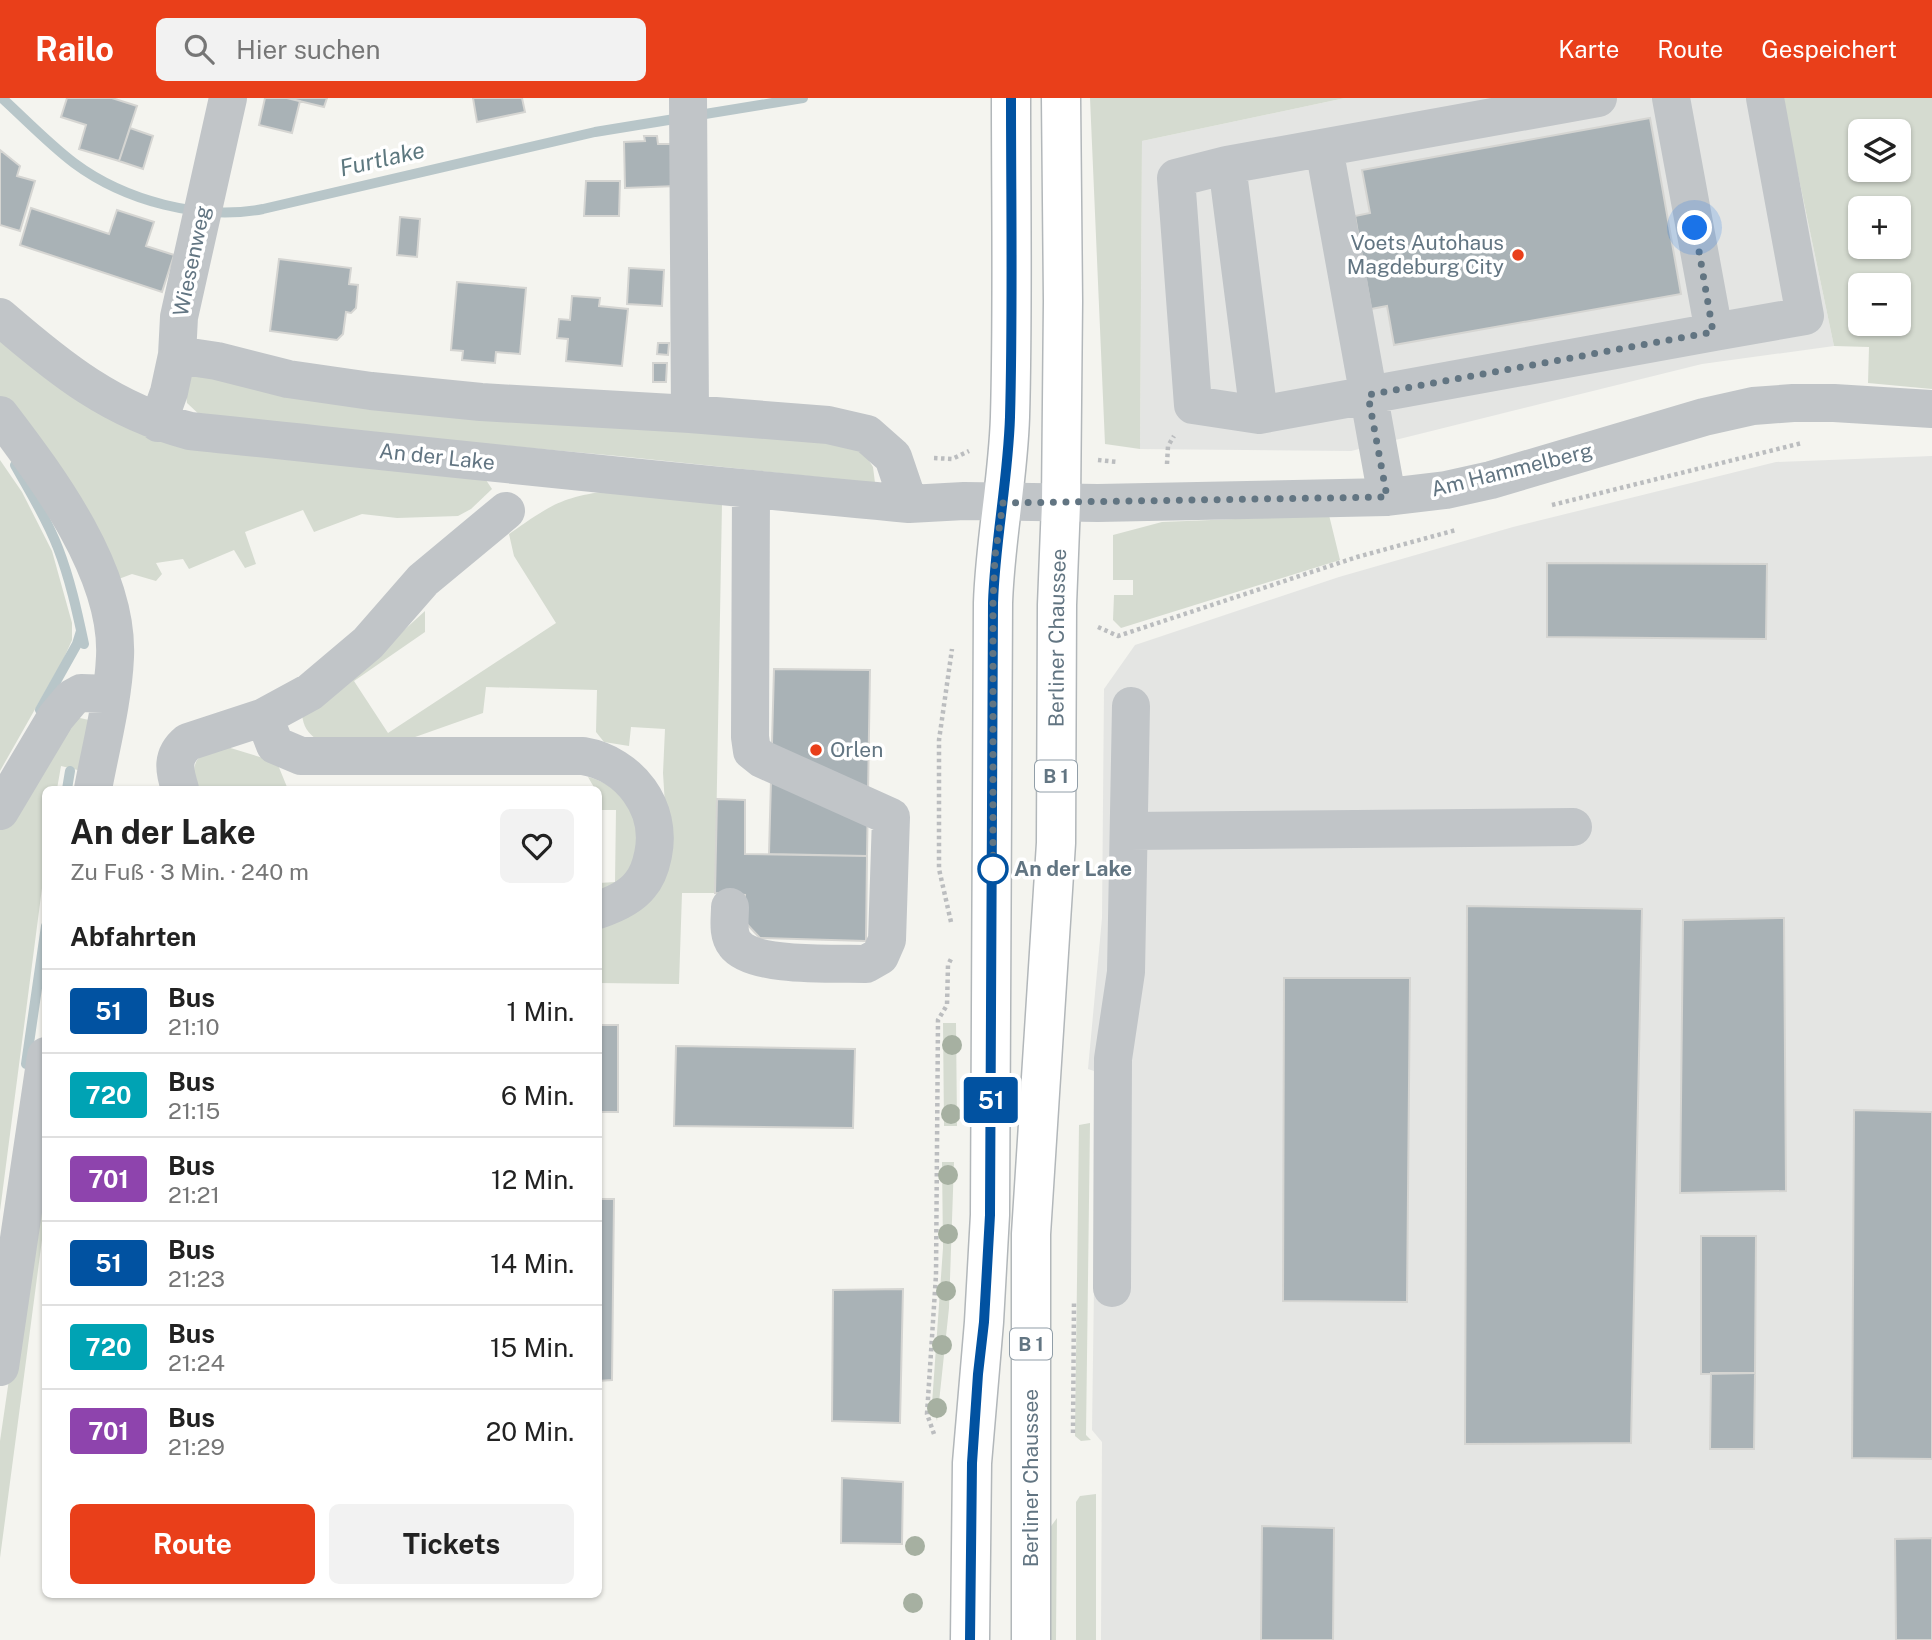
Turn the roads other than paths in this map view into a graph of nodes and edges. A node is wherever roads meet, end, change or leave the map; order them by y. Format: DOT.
graph roads {
  1 [pos="228,98"];
  2 [pos="1011,98"];
  3 [pos="1061,98"];
  4 [pos="1598,98"];
  5 [pos="1671,98"];
  6 [pos="1765,98"];
  7 [pos="688,114"];
  8 [pos="1324,148"];
  9 [pos="1227,165"];
  10 [pos="0,317"];
  11 [pos="1713,332"];
  12 [pos="177,355"];
  13 [pos="1368,395"];
  14 [pos="1932,409"];
  15 [pos="690,414"];
  16 [pos="0,415"];
  17 [pos="1259,415"];
  18 [pos="158,423"];
  19 [pos="751,490"];
  20 [pos="1387,497"];
  21 [pos="908,503"];
  22 [pos="1003,503"];
  23 [pos="1061,503"];
  24 [pos="506,511"];
  25 [pos="111,694"];
  26 [pos="1131,706"];
  27 [pos="264,717"];
  28 [pos="94,786"];
  29 [pos="179,786"];
  30 [pos="0,811"];
  31 [pos="1573,827"];
  32 [pos="1129,831"];
  33 [pos="730,907"];
  34 [pos="602,908"];
  35 [pos="42,1083"];
  36 [pos="1112,1288"];
  37 [pos="0,1367"];
  38 [pos="970,1640"];
  39 [pos="1031,1640"];
  1 -- 12 [label="street, Wiesenweg"];
  2 -- 22 [label="main road, B 1"];
  3 -- 23 [label="main road, Berliner Chaussee / B 1"];
  4 -- 8 [label="street"];
  5 -- 11 [label="street"];
  6 -- 11 [label="street"];
  7 -- 15 [label="street"];
  8 -- 9 [label="street"];
  8 -- 13 [label="street"];
  9 -- 17 [label="street"];
  9 -- 17 [label="street"];
  10 -- 18 [label="street, An der Lake"];
  11 -- 13 [label="street"];
  12 -- 15 [label="street"];
  12 -- 18 [label="street, Wiesenweg"];
  13 -- 17 [label="street"];
  13 -- 20 [label="street"];
  14 -- 20 [label="street, Am Hammelberg"];
  15 -- 21 [label="street"];
  16 -- 25 [label="street"];
  18 -- 19 [label="street, An der Lake"];
  19 -- 21 [label="street, An der Lake"];
  19 -- 33 [label="street"];
  20 -- 23 [label="street, Am Hammelberg"];
  21 -- 22 [label="street, An der Lake"];
  22 -- 23 [label="street, Am Hammelberg"];
  22 -- 38 [label="main road, B 1"];
  23 -- 39 [label="main road, Berliner Chaussee / B 1"];
  24 -- 27 [label="street"];
  25 -- 28 [label="street"];
  25 -- 30 [label="street"];
  26 -- 32 [label="street"];
  27 -- 29 [label="street"];
  27 -- 34 [label="street"];
  31 -- 32 [label="street"];
  32 -- 36 [label="street"];
  35 -- 37 [label="street"];
}
